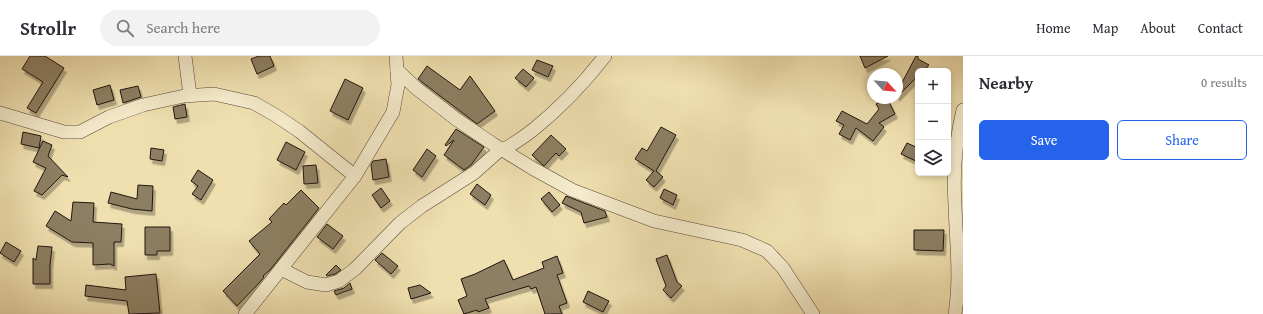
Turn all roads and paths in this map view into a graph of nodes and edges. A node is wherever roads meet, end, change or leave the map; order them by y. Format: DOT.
graph roads {
  1 [pos="185,56"];
  2 [pos="396,56"];
  3 [pos="605,56"];
  4 [pos="397,70"];
  5 [pos="190,95"];
  6 [pos="963,110"];
  7 [pos="0,113"];
  8 [pos="502,150"];
  9 [pos="355,176"];
  10 [pos="281,269"];
  11 [pos="245,314"];
  12 [pos="813,314"];
  13 [pos="955,314"];
  1 -- 5 [label="street"];
  2 -- 4 [label="street"];
  3 -- 8 [label="street"];
  4 -- 8 [label="street"];
  4 -- 9 [label="street"];
  5 -- 7 [label="street"];
  5 -- 9 [label="street"];
  6 -- 13 [label="street"];
  8 -- 10 [label="street"];
  8 -- 12 [label="street"];
  9 -- 10 [label="street"];
  10 -- 11 [label="street"];
}
